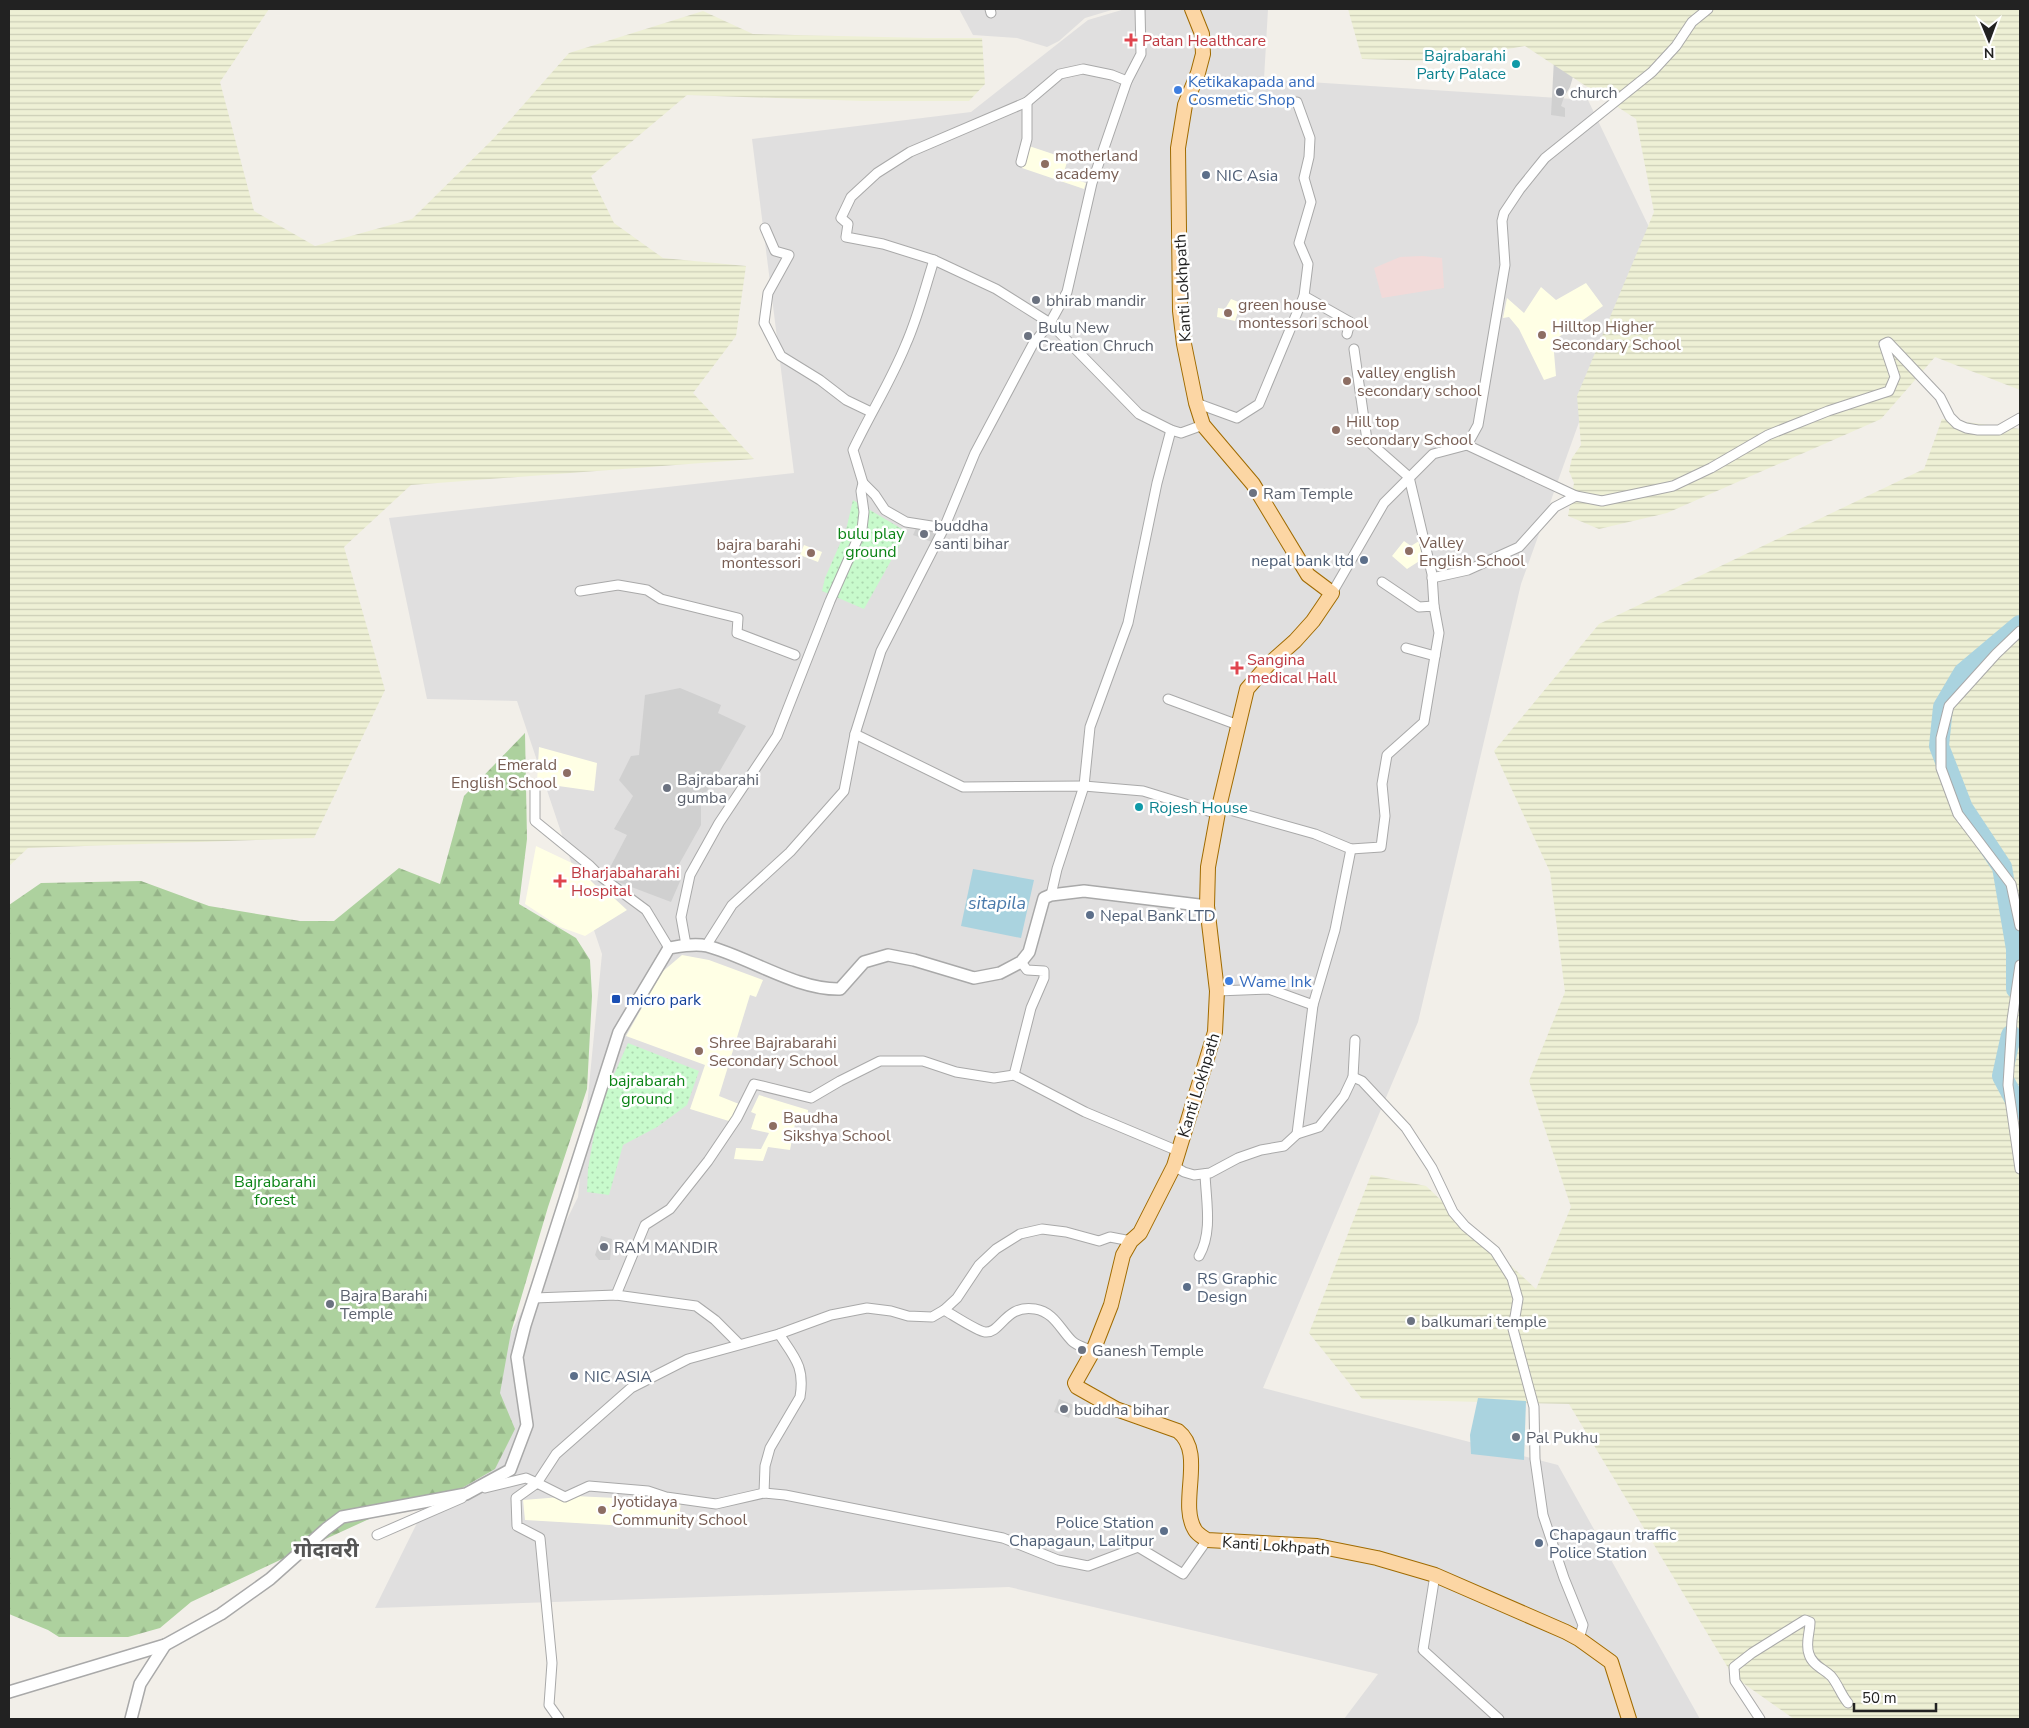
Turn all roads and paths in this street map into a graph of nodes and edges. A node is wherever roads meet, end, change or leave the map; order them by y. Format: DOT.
graph roads {
  1 [pos="1140,9"];
  2 [pos="1192,9"];
  3 [pos="1708,9"];
  4 [pos="1127,81"];
  5 [pos="1027,102"];
  6 [pos="1297,102"];
  7 [pos="1021,162"];
  8 [pos="765,228"];
  9 [pos="934,260"];
  10 [pos="1304,296"];
  11 [pos="1050,323"];
  12 [pos="1347,334"];
  13 [pos="1354,349"];
  14 [pos="1196,403"];
  15 [pos="871,412"];
  16 [pos="2020,418"];
  17 [pos="1202,426"];
  18 [pos="1171,430"];
  19 [pos="1467,446"];
  20 [pos="1409,477"];
  21 [pos="863,483"];
  22 [pos="1576,496"];
  23 [pos="944,528"];
  24 [pos="1432,578"];
  25 [pos="1382,582"];
  26 [pos="580,591"];
  27 [pos="1332,593"];
  28 [pos="1434,606"];
  29 [pos="2020,631"];
  30 [pos="1406,648"];
  31 [pos="795,655"];
  32 [pos="1435,656"];
  33 [pos="1168,699"];
  34 [pos="1238,726"];
  35 [pos="855,734"];
  36 [pos="535,785"];
  37 [pos="1084,786"];
  38 [pos="1219,811"];
  39 [pos="1351,849"];
  40 [pos="1051,895"];
  41 [pos="1208,906"];
  42 [pos="2020,926"];
  43 [pos="686,945"];
  44 [pos="706,946"];
  45 [pos="668,948"];
  46 [pos="1022,962"];
  47 [pos="2020,965"];
  48 [pos="1218,992"];
  49 [pos="1313,1005"];
  50 [pos="1355,1040"];
  51 [pos="1014,1075"];
  52 [pos="1353,1077"];
  53 [pos="1297,1134"];
  54 [pos="1178,1151"];
  55 [pos="1174,1166"];
  56 [pos="2020,1168"];
  57 [pos="1205,1174"];
  58 [pos="1131,1241"];
  59 [pos="1199,1256"];
  60 [pos="616,1295"];
  61 [pos="534,1298"];
  62 [pos="944,1310"];
  63 [pos="779,1334"];
  64 [pos="739,1344"];
  65 [pos="1093,1351"];
  66 [pos="537,1483"];
  67 [pos="764,1493"];
  68 [pos="377,1535"];
  69 [pos="1207,1540"];
  70 [pos="1435,1575"];
  71 [pos="1580,1639"];
  72 [pos="165,1645"];
  73 [pos="9,1692"];
  74 [pos="1848,1703"];
  75 [pos="131,1719"];
  76 [pos="559,1719"];
  77 [pos="1500,1719"];
  78 [pos="1629,1719"];
  79 [pos="1760,1719"];
  1 -- 4 [label="street"];
  2 -- 14 [label="main road, Kanti Lokhpath"];
  3 -- 19 [label="street"];
  4 -- 5 [label="street"];
  4 -- 11 [label="street"];
  5 -- 7 [label="street"];
  5 -- 9 [label="street"];
  6 -- 10 [label="street"];
  8 -- 15 [label="street"];
  9 -- 11 [label="street"];
  9 -- 15 [label="street"];
  10 -- 12 [label="street"];
  10 -- 14 [label="street"];
  11 -- 18 [label="street"];
  11 -- 23 [label="street"];
  13 -- 20 [label="street"];
  14 -- 17 [label="main road, Kanti Lokhpath"];
  15 -- 21 [label="street"];
  16 -- 22 [label="street"];
  17 -- 18 [label="street"];
  17 -- 27 [label="main road, Kanti Lokhpath"];
  18 -- 37 [label="street"];
  19 -- 20 [label="street"];
  19 -- 22 [label="street"];
  20 -- 24 [label="street"];
  20 -- 27 [label="street"];
  21 -- 23 [label="street"];
  21 -- 43 [label="street"];
  22 -- 24 [label="street"];
  23 -- 35 [label="street"];
  24 -- 28 [label="street"];
  25 -- 28 [label="street"];
  26 -- 31 [label="street"];
  27 -- 34 [label="main road, Kanti Lokhpath"];
  28 -- 32 [label="street"];
  29 -- 42 [label="street"];
  30 -- 32 [label="street"];
  32 -- 39 [label="street"];
  33 -- 34 [label="street"];
  34 -- 38 [label="main road, Kanti Lokhpath"];
  35 -- 37 [label="street"];
  35 -- 44 [label="street"];
  36 -- 45 [label="street"];
  37 -- 38 [label="street"];
  37 -- 40 [label="street"];
  38 -- 39 [label="street"];
  38 -- 41 [label="main road, Kanti Lokhpath"];
  39 -- 49 [label="street"];
  40 -- 41 [label="street"];
  40 -- 46 [label="street"];
  41 -- 48 [label="main road, Kanti Lokhpath"];
  43 -- 44 [label="street"];
  43 -- 45 [label="street"];
  44 -- 46 [label="street"];
  45 -- 61 [label="street"];
  46 -- 51 [label="street"];
  47 -- 56 [label="street"];
  48 -- 49 [label="street"];
  48 -- 54 [label="main road, Kanti Lokhpath"];
  49 -- 53 [label="street"];
  50 -- 52 [label="street"];
  51 -- 54 [label="street"];
  51 -- 60 [label="street"];
  52 -- 53 [label="street"];
  52 -- 71 [label="street"];
  53 -- 57 [label="street"];
  54 -- 55 [label="main road, Kanti Lokhpath"];
  55 -- 57 [label="street"];
  55 -- 58 [label="main road, Kanti Lokhpath"];
  57 -- 59 [label="street"];
  58 -- 62 [label="street"];
  58 -- 65 [label="main road, Kanti Lokhpath"];
  60 -- 61 [label="street"];
  60 -- 64 [label="street"];
  61 -- 72 [label="street"];
  62 -- 63 [label="street"];
  62 -- 65 [label="street"];
  63 -- 64 [label="street"];
  63 -- 67 [label="street"];
  64 -- 66 [label="street"];
  65 -- 69 [label="main road, Kanti Lokhpath"];
  66 -- 67 [label="street"];
  66 -- 68 [label="street"];
  66 -- 76 [label="street"];
  67 -- 69 [label="street"];
  69 -- 70 [label="main road, Kanti Lokhpath"];
  70 -- 71 [label="main road, Kanti Lokhpath"];
  70 -- 77 [label="street"];
  71 -- 78 [label="main road, Kanti Lokhpath"];
  72 -- 73 [label="street"];
  72 -- 75 [label="street"];
  74 -- 79 [label="street"];
}
